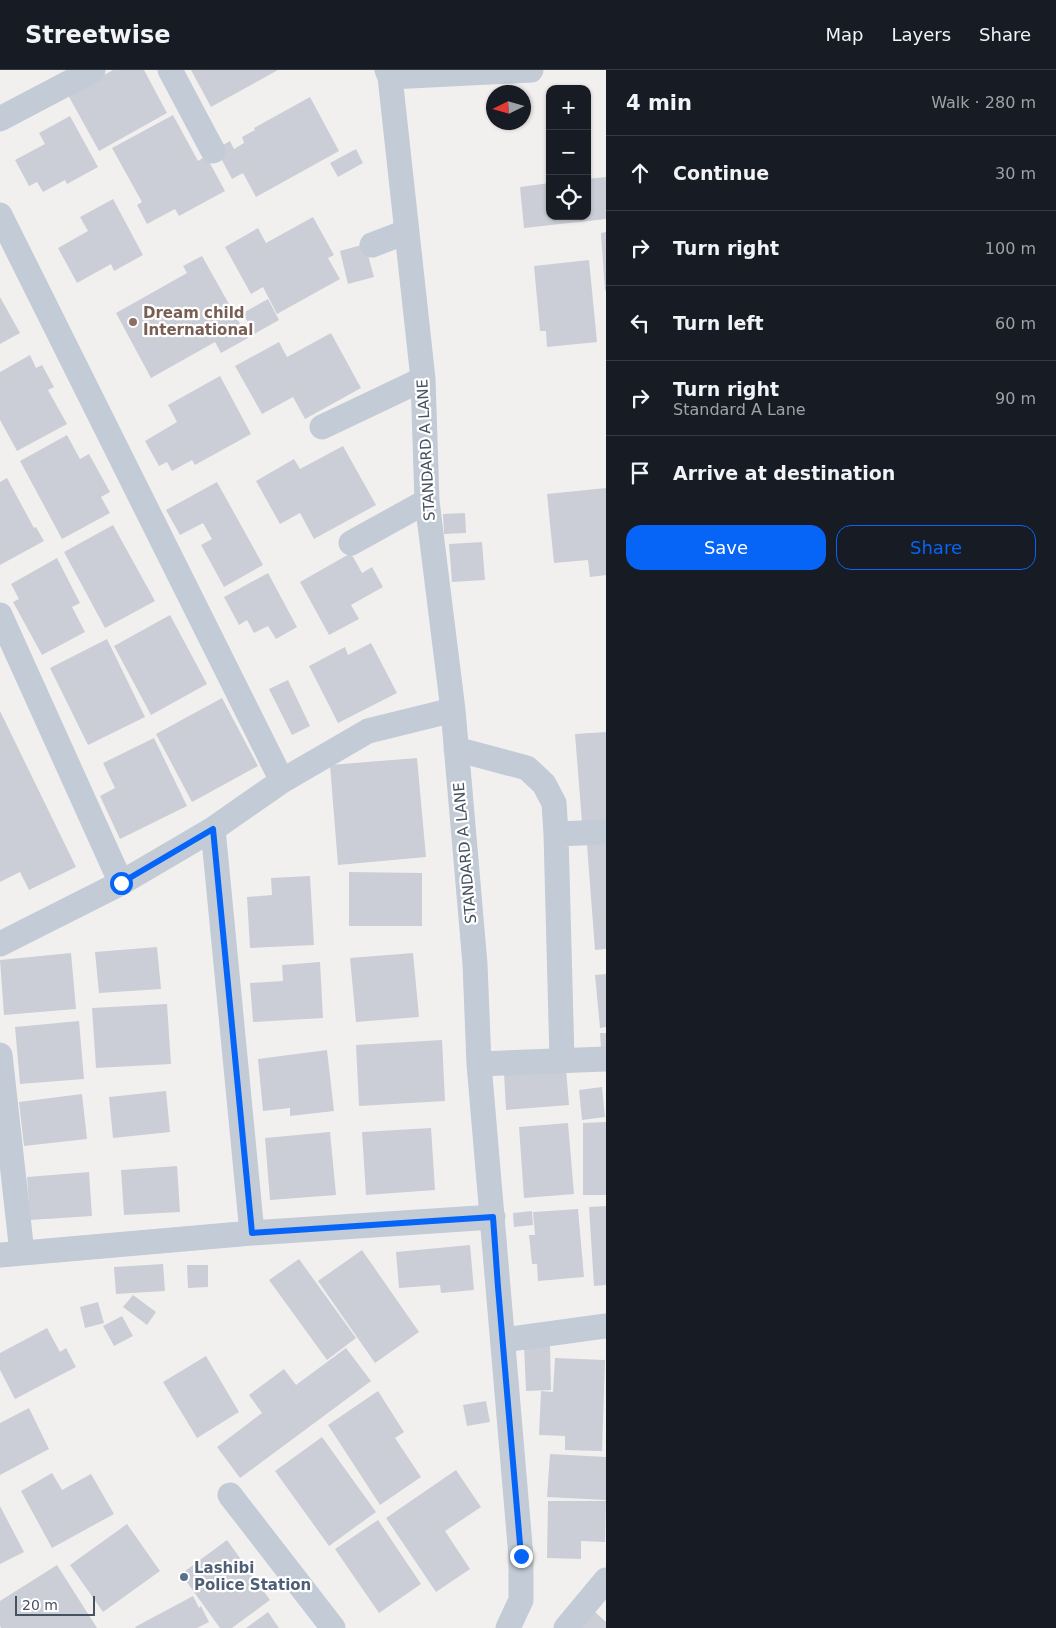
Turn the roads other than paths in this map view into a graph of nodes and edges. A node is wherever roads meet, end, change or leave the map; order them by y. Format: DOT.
graph roads {
  1 [pos="93,70"];
  2 [pos="170,70"];
  3 [pos="531,70"];
  4 [pos="388,74"];
  5 [pos="0,120"];
  6 [pos="213,151"];
  7 [pos="0,215"];
  8 [pos="406,232"];
  9 [pos="372,245"];
  10 [pos="423,379"];
  11 [pos="322,427"];
  12 [pos="427,501"];
  13 [pos="351,543"];
  14 [pos="0,615"];
  15 [pos="453,710"];
  16 [pos="456,749"];
  17 [pos="282,781"];
  18 [pos="213,829"];
  19 [pos="606,832"];
  20 [pos="556,834"];
  21 [pos="121,883"];
  22 [pos="0,944"];
  23 [pos="0,1055"];
  24 [pos="606,1059"];
  25 [pos="562,1060"];
  26 [pos="480,1064"];
  27 [pos="493,1217"];
  28 [pos="252,1233"];
  29 [pos="11,1254"];
  30 [pos="606,1326"];
  31 [pos="503,1340"];
  32 [pos="230,1496"];
  33 [pos="606,1580"];
  34 [pos="332,1628"];
  35 [pos="508,1628"];
  36 [pos="566,1628"];
  1 -- 5 [label="street"];
  2 -- 6 [label="street"];
  3 -- 4 [label="street"];
  4 -- 8 [label="street, STANDARD A LANE"];
  7 -- 17 [label="street"];
  8 -- 9 [label="street"];
  8 -- 10 [label="street, STANDARD A LANE"];
  10 -- 11 [label="street"];
  10 -- 12 [label="street, STANDARD A LANE"];
  12 -- 13 [label="street"];
  12 -- 15 [label="street, STANDARD A LANE"];
  14 -- 21 [label="street"];
  15 -- 16 [label="street, STANDARD A LANE"];
  15 -- 17 [label="street"];
  16 -- 20 [label="street"];
  16 -- 26 [label="street, STANDARD A LANE"];
  17 -- 18 [label="street"];
  18 -- 21 [label="street"];
  18 -- 28 [label="street"];
  19 -- 20 [label="street"];
  20 -- 25 [label="street"];
  21 -- 22 [label="street"];
  23 -- 29 [label="street"];
  24 -- 25 [label="street"];
  25 -- 26 [label="street"];
  26 -- 27 [label="street, STANDARD A LANE"];
  27 -- 28 [label="street"];
  27 -- 31 [label="street, STANDARD A LANE"];
  28 -- 29 [label="street"];
  30 -- 31 [label="street"];
  31 -- 35 [label="street, STANDARD A LANE"];
  32 -- 34 [label="street"];
  33 -- 36 [label="street"];
}
